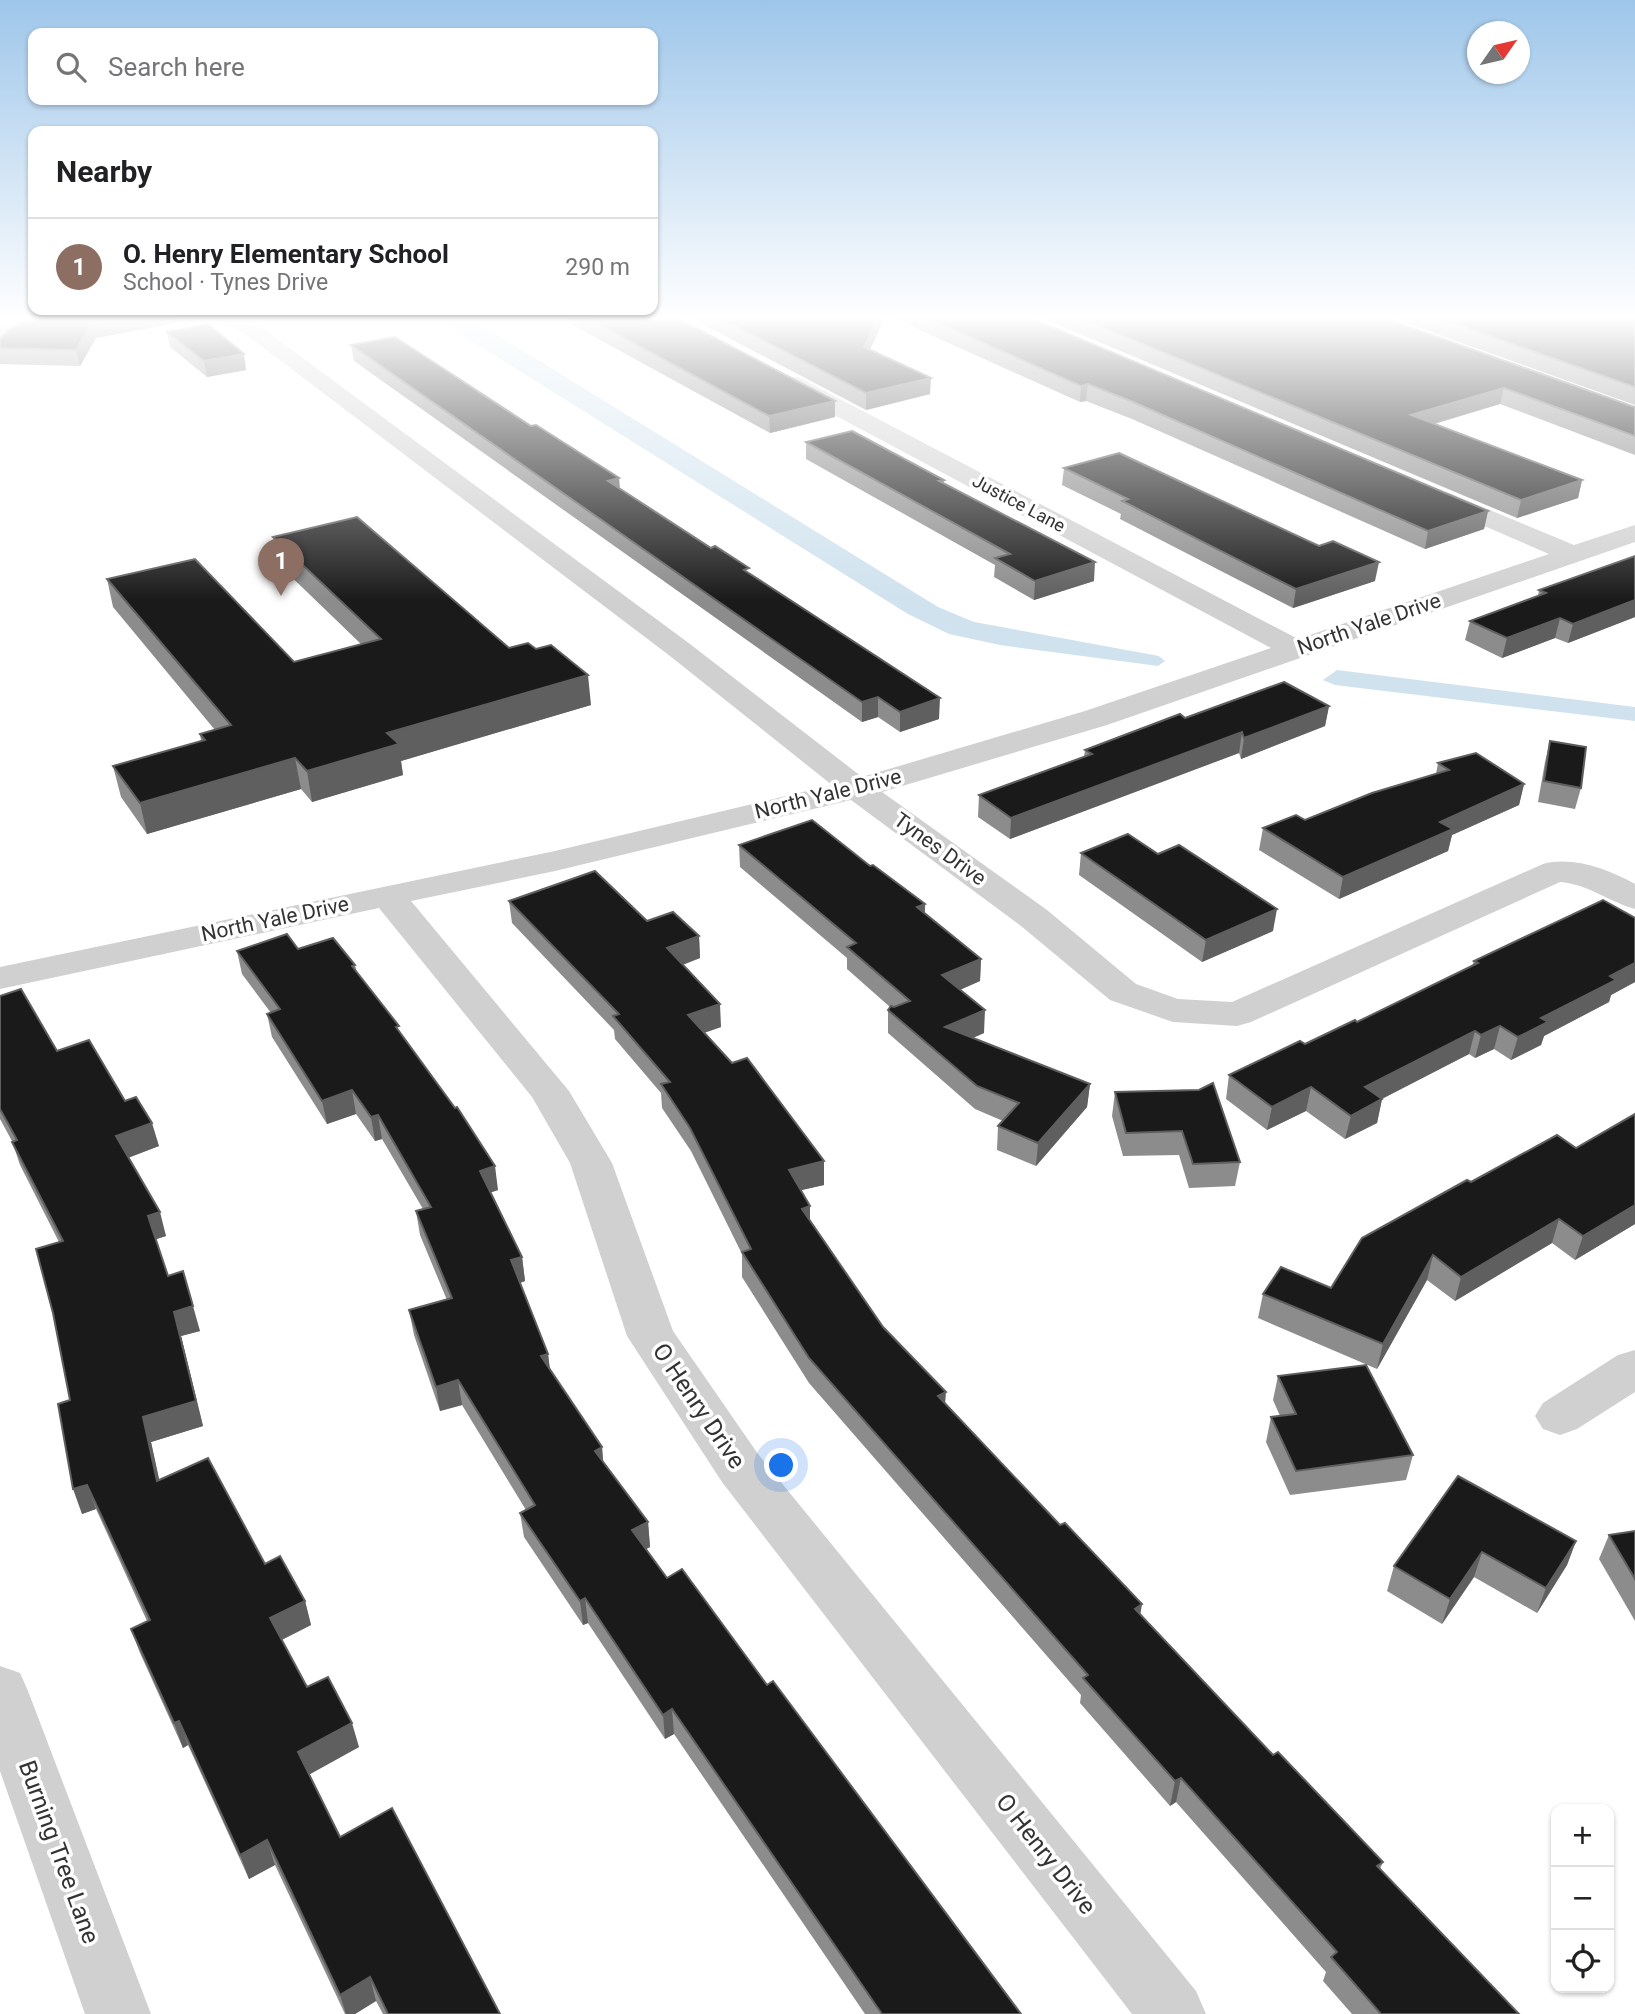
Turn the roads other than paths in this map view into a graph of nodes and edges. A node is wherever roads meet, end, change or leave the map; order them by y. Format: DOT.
graph roads {
  1 [pos="362,412"];
  2 [pos="846,412"];
  3 [pos="1419,490"];
  4 [pos="1635,533"];
  5 [pos="1573,555"];
  6 [pos="1295,649"];
  7 [pos="858,789"];
  8 [pos="388,896"];
  9 [pos="1635,898"];
  10 [pos="0,978"];
  11 [pos="1635,1368"];
  12 [pos="1560,1416"];
  13 [pos="0,1691"];
  14 [pos="118,2014"];
  15 [pos="1173,2014"];
  1 -- 7 [label="street, Tynes Drive"];
  2 -- 6 [label="street, Justice Lane"];
  3 -- 5 [label="street"];
  4 -- 5 [label="street, North Yale Drive"];
  5 -- 6 [label="street, North Yale Drive"];
  6 -- 7 [label="street, North Yale Drive"];
  7 -- 8 [label="street, North Yale Drive"];
  7 -- 9 [label="street, Tynes Drive"];
  8 -- 10 [label="street, North Yale Drive"];
  8 -- 15 [label="street, O Henry Drive"];
  11 -- 12 [label="street"];
  13 -- 14 [label="street, Burning Tree Lane"];
}
